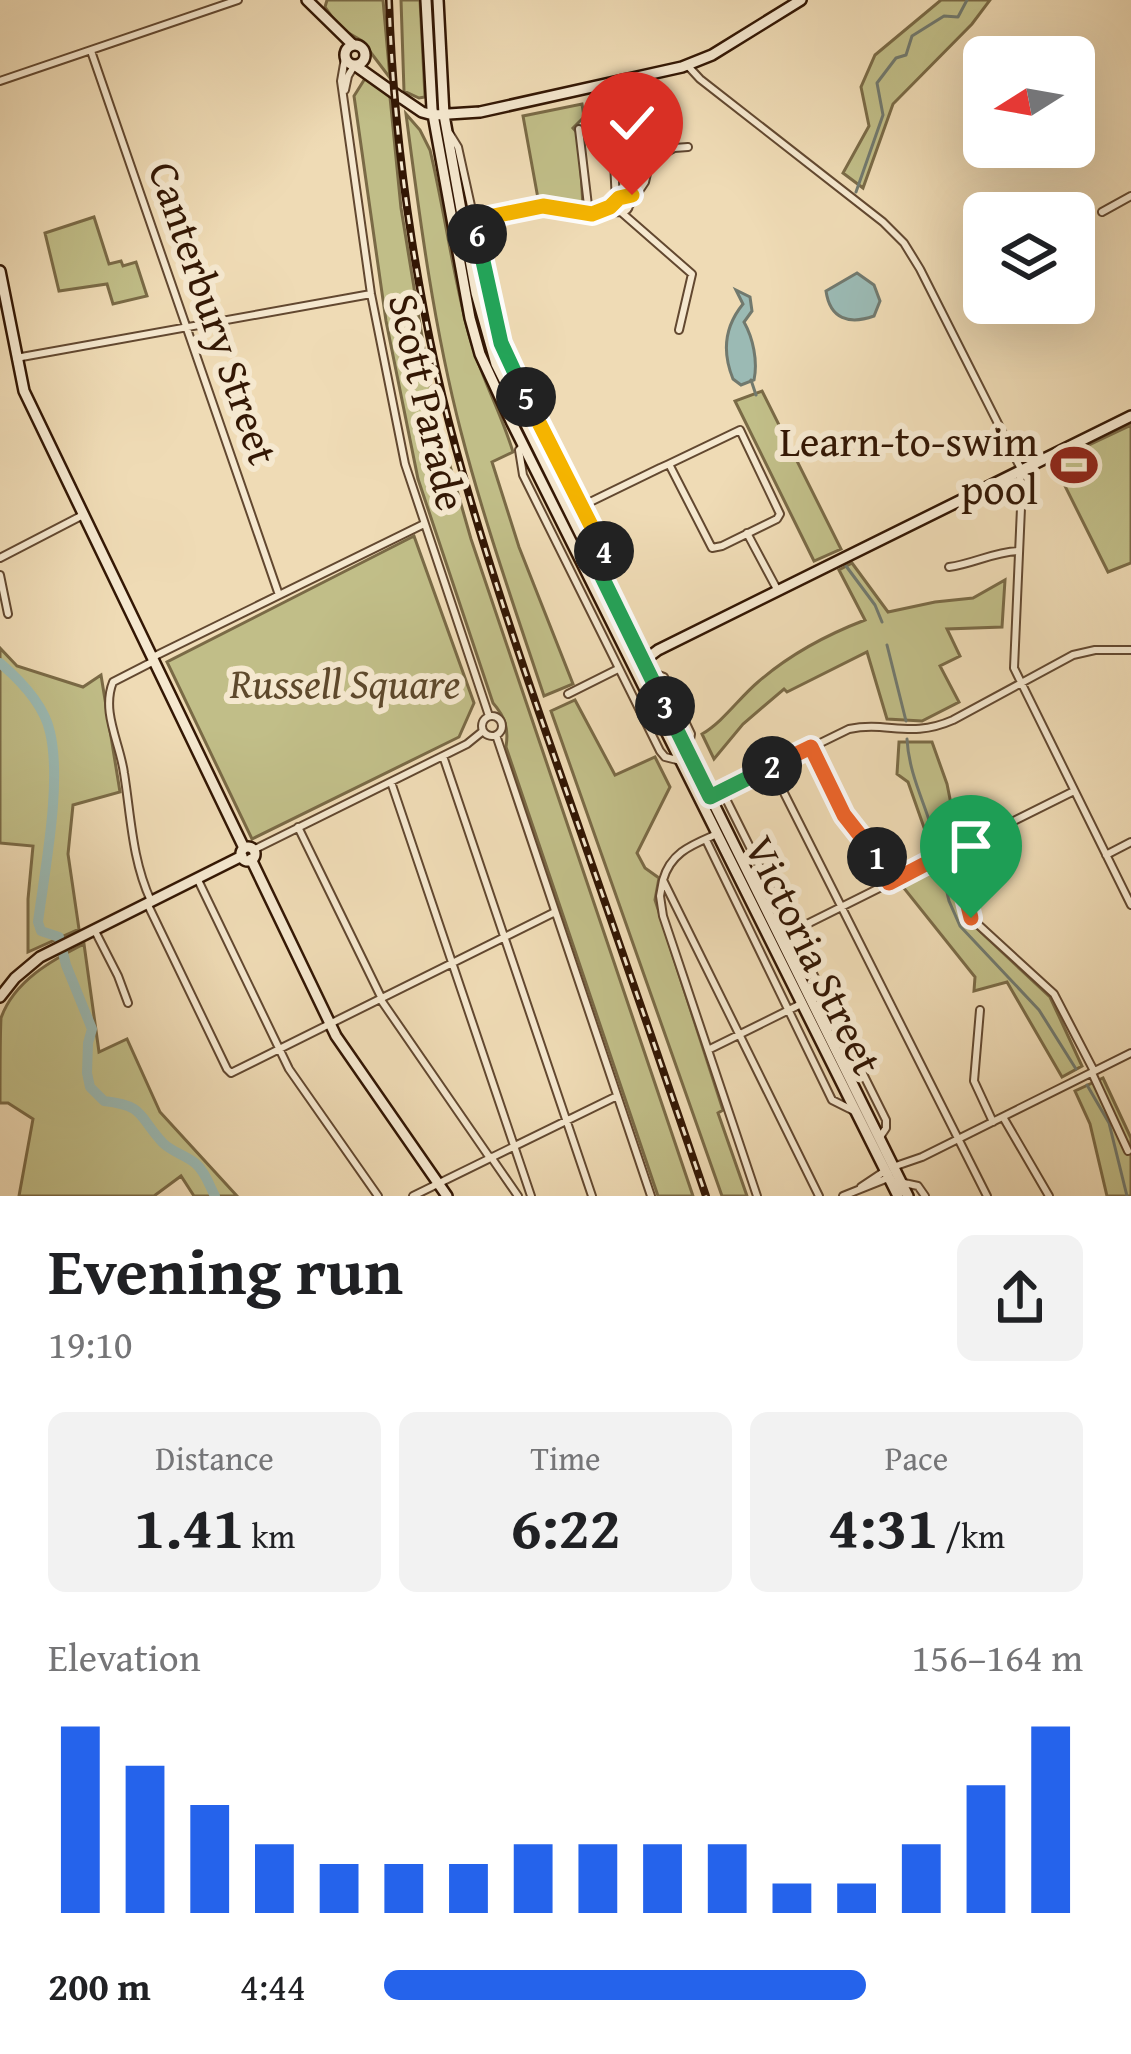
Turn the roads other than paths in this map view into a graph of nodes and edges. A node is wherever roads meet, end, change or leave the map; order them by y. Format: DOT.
graph roads {
  1 [pos="238,0"];
  2 [pos="426,0"];
  3 [pos="438,0"];
  4 [pos="773,0"];
  5 [pos="801,0"];
  6 [pos="312,4"];
  7 [pos="782,12"];
  8 [pos="353,45"];
  9 [pos="92,51"];
  10 [pos="366,55"];
  11 [pos="350,61"];
  12 [pos="688,66"];
  13 [pos="0,81"];
  14 [pos="606,85"];
  15 [pos="389,88"];
  16 [pos="430,92"];
  17 [pos="405,100"];
  18 [pos="417,115"];
  19 [pos="441,121"];
  20 [pos="579,129"];
  21 [pos="688,147"];
  22 [pos="1131,196"];
  23 [pos="447,199"];
  24 [pos="622,204"];
  25 [pos="1102,212"];
  26 [pos="591,214"];
  27 [pos="468,222"];
  28 [pos="0,271"];
  29 [pos="371,294"];
  30 [pos="3,308"];
  31 [pos="187,328"];
  32 [pos="679,330"];
  33 [pos="16,358"];
  34 [pos="1131,416"];
  35 [pos="544,434"];
  36 [pos="528,443"];
  37 [pos="669,464"];
  38 [pos="1020,470"];
  39 [pos="582,507"];
  40 [pos="83,515"];
  41 [pos="424,524"];
  42 [pos="748,533"];
  43 [pos="1019,551"];
  44 [pos="0,558"];
  45 [pos="949,567"];
  46 [pos="0,575"];
  47 [pos="602,577"];
  48 [pos="778,591"];
  49 [pos="280,595"];
  50 [pos="8,614"];
  51 [pos="686,637"];
  52 [pos="1131,650"];
  53 [pos="640,655"];
  54 [pos="154,659"];
  55 [pos="619,669"];
  56 [pos="643,669"];
  57 [pos="1021,683"];
  58 [pos="568,694"];
  59 [pos="489,716"];
  60 [pos="483,731"];
  61 [pos="496,736"];
  62 [pos="811,747"];
  63 [pos="442,755"];
  64 [pos="684,758"];
  65 [pos="771,767"];
  66 [pos="391,782"];
  67 [pos="722,791"];
  68 [pos="1075,791"];
  69 [pos="702,794"];
  70 [pos="298,827"];
  71 [pos="711,836"];
  72 [pos="1131,842"];
  73 [pos="954,849"];
  74 [pos="248,854"];
  75 [pos="1106,855"];
  76 [pos="197,878"];
  77 [pos="663,880"];
  78 [pos="889,883"];
  79 [pos="148,902"];
  80 [pos="1131,905"];
  81 [pos="841,907"];
  82 [pos="555,912"];
  83 [pos="94,929"];
  84 [pos="793,931"];
  85 [pos="505,938"];
  86 [pos="779,938"];
  87 [pos="453,964"];
  88 [pos="2,991"];
  89 [pos="381,1000"];
  90 [pos="128,1003"];
  91 [pos="801,1004"];
  92 [pos="789,1010"];
  93 [pos="980,1010"];
  94 [pos="331,1025"];
  95 [pos="739,1035"];
  96 [pos="280,1050"];
  97 [pos="708,1050"];
  98 [pos="1131,1053"];
  99 [pos="1093,1072"];
  100 [pos="617,1096"];
  101 [pos="854,1111"];
  102 [pos="1004,1117"];
  103 [pos="566,1121"];
  104 [pos="993,1122"];
  105 [pos="879,1139"];
  106 [pos="957,1139"];
  107 [pos="514,1146"];
  108 [pos="1128,1151"];
  109 [pos="490,1158"];
  110 [pos="893,1174"];
  111 [pos="439,1184"];
  112 [pos="378,1196"];
  113 [pos="413,1196"];
  114 [pos="447,1196"];
  115 [pos="518,1196"];
  116 [pos="531,1196"];
  117 [pos="592,1196"];
  118 [pos="651,1196"];
  119 [pos="757,1196"];
  120 [pos="819,1196"];
  121 [pos="843,1196"];
  122 [pos="898,1196"];
  123 [pos="908,1196"];
  124 [pos="925,1196"];
  125 [pos="987,1196"];
  126 [pos="1049,1196"];
  1 -- 9 [label="street"];
  2 -- 16 [label="main road, Victoria Street"];
  3 -- 19 [label="main road, Victoria Street"];
  4 -- 7 [label="street"];
  5 -- 7 [label="main road"];
  6 -- 8 [label="main road"];
  6 -- 11 [label="main road"];
  7 -- 12 [label="main road"];
  8 -- 10 [label="main road"];
  8 -- 11 [label="main road"];
  9 -- 13 [label="street"];
  9 -- 31 [label="street, Canterbury Street"];
  10 -- 11 [label="main road"];
  10 -- 15 [label="main road"];
  11 -- 15 [label="main road"];
  11 -- 29 [label="street, Scott Parade"];
  12 -- 14 [label="main road"];
  12 -- 38 [label="street"];
  14 -- 19 [label="main road"];
  14 -- 24 [label="street"];
  15 -- 17 [label="main road"];
  16 -- 17 [label="main road"];
  16 -- 19 [label="main road, Victoria Street"];
  17 -- 18 [label="main road"];
  17 -- 19 [label="main road"];
  18 -- 19 [label="main road"];
  18 -- 23 [label="main road"];
  19 -- 23 [label="main road, Victoria Street"];
  19 -- 27 [label="main road, Victoria Street"];
  20 -- 26 [label="street"];
  21 -- 24 [label="street"];
  22 -- 25 [label="street"];
  23 -- 36 [label="main road, Victoria Street"];
  24 -- 26 [label="street"];
  24 -- 32 [label="street"];
  26 -- 27 [label="street"];
  27 -- 35 [label="street"];
  27 -- 36 [label="main road, Victoria Street"];
  28 -- 30 [label="main road"];
  29 -- 31 [label="street"];
  29 -- 41 [label="street, Scott Parade"];
  30 -- 33 [label="main road"];
  31 -- 33 [label="street"];
  31 -- 49 [label="street, Canterbury Street"];
  33 -- 40 [label="main road"];
  34 -- 38 [label="main road"];
  35 -- 36 [label="street"];
  35 -- 39 [label="street"];
  36 -- 47 [label="main road, Victoria Street"];
  36 -- 55 [label="street"];
  36 -- 56 [label="main road, Victoria Street"];
  37 -- 39 [label="street"];
  37 -- 42 [label="street"];
  37 -- 42 [label="street"];
  38 -- 43 [label="street"];
  38 -- 48 [label="main road"];
  39 -- 47 [label="street"];
  40 -- 44 [label="street"];
  40 -- 54 [label="main road"];
  41 -- 49 [label="street"];
  41 -- 59 [label="street, Scott Parade"];
  42 -- 48 [label="street"];
  43 -- 45 [label="street"];
  43 -- 57 [label="street"];
  46 -- 50 [label="street"];
  47 -- 53 [label="main road, Victoria Street"];
  48 -- 51 [label="main road"];
  49 -- 54 [label="street"];
  51 -- 53 [label="main road"];
  51 -- 56 [label="main road"];
  52 -- 57 [label="street"];
  53 -- 56 [label="main road"];
  54 -- 74 [label="main road"];
  54 -- 79 [label="street"];
  55 -- 58 [label="street"];
  55 -- 64 [label="street"];
  56 -- 64 [label="main road, Victoria Street"];
  56 -- 64 [label="street"];
  57 -- 62 [label="street"];
  57 -- 68 [label="street"];
  59 -- 60 [label="street"];
  59 -- 61 [label="street"];
  60 -- 61 [label="street"];
  60 -- 63 [label="street"];
  61 -- 82 [label="street"];
  62 -- 65 [label="street"];
  62 -- 78 [label="street"];
  63 -- 66 [label="street"];
  63 -- 85 [label="street"];
  64 -- 69 [label="main road, Victoria Street"];
  65 -- 67 [label="street"];
  65 -- 81 [label="street"];
  66 -- 70 [label="street"];
  66 -- 87 [label="street"];
  67 -- 69 [label="street"];
  67 -- 84 [label="street"];
  68 -- 73 [label="street"];
  68 -- 75 [label="street"];
  69 -- 71 [label="main road, Victoria Street"];
  69 -- 86 [label="main road, Victoria Street"];
  70 -- 74 [label="street"];
  70 -- 89 [label="street"];
  71 -- 77 [label="street"];
  71 -- 91 [label="main road, Victoria Street"];
  71 -- 92 [label="street"];
  72 -- 75 [label="street"];
  73 -- 78 [label="street"];
  73 -- 99 [label="street"];
  74 -- 76 [label="main road"];
  74 -- 94 [label="main road"];
  75 -- 80 [label="street"];
  76 -- 79 [label="main road"];
  76 -- 96 [label="street"];
  77 -- 95 [label="street"];
  77 -- 97 [label="street"];
  78 -- 81 [label="street"];
  79 -- 83 [label="main road"];
  79 -- 96 [label="street"];
  81 -- 84 [label="street"];
  81 -- 106 [label="street"];
  82 -- 85 [label="street"];
  82 -- 100 [label="street"];
  83 -- 88 [label="main road"];
  83 -- 90 [label="street"];
  84 -- 86 [label="street"];
  84 -- 105 [label="street"];
  85 -- 87 [label="street"];
  85 -- 103 [label="street"];
  86 -- 105 [label="main road, Victoria Street"];
  87 -- 89 [label="street"];
  87 -- 107 [label="street"];
  89 -- 94 [label="street"];
  89 -- 109 [label="street"];
  91 -- 92 [label="street"];
  91 -- 101 [label="main road, Victoria Street"];
  92 -- 95 [label="street"];
  92 -- 101 [label="street"];
  93 -- 104 [label="street"];
  94 -- 96 [label="street"];
  94 -- 111 [label="main road"];
  95 -- 97 [label="street"];
  95 -- 120 [label="street"];
  96 -- 112 [label="street"];
  97 -- 119 [label="street"];
  98 -- 99 [label="street"];
  99 -- 102 [label="street"];
  99 -- 108 [label="street"];
  100 -- 103 [label="street"];
  100 -- 118 [label="street"];
  101 -- 110 [label="main road, Victoria Street"];
  102 -- 104 [label="street"];
  102 -- 126 [label="street"];
  103 -- 107 [label="street"];
  103 -- 117 [label="street"];
  104 -- 106 [label="street"];
  105 -- 110 [label="main road, Victoria Street"];
  106 -- 110 [label="street"];
  106 -- 125 [label="street"];
  107 -- 109 [label="street"];
  107 -- 116 [label="street"];
  109 -- 111 [label="street"];
  109 -- 115 [label="street"];
  110 -- 121 [label="street"];
  110 -- 122 [label="main road, Victoria Street"];
  110 -- 123 [label="main road, Victoria Street"];
  110 -- 124 [label="street"];
  111 -- 113 [label="street"];
  111 -- 114 [label="main road"];
}
